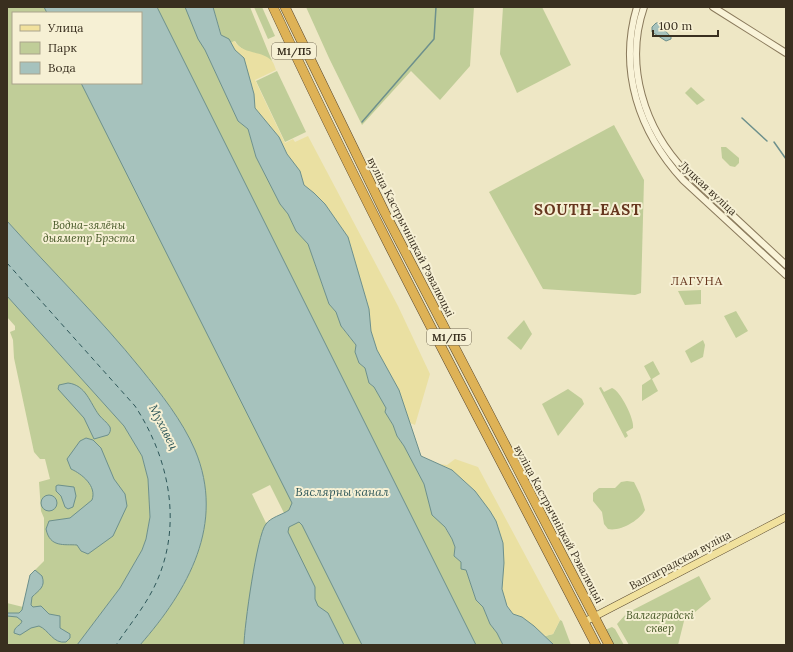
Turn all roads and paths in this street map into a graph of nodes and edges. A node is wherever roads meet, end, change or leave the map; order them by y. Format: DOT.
graph roads {
  1 [pos="273,7"];
  2 [pos="285,7"];
  3 [pos="637,7"];
  4 [pos="644,7"];
  5 [pos="713,7"];
  6 [pos="786,53"];
  7 [pos="352,147"];
  8 [pos="343,152"];
  9 [pos="362,166"];
  10 [pos="352,170"];
  11 [pos="709,192"];
  12 [pos="704,198"];
  13 [pos="786,265"];
  14 [pos="786,276"];
  15 [pos="500,437"];
  16 [pos="490,442"];
  17 [pos="512,462"];
  18 [pos="503,467"];
  19 [pos="786,516"];
  20 [pos="594,617"];
  21 [pos="584,622"];
  22 [pos="596,645"];
  23 [pos="609,645"];
  1 -- 8 [label="highway, вуліца Кастрычніцкай Рэвалюцыі / М1/П5"];
  2 -- 7 [label="highway, вуліца Кастрычніцкай Рэвалюцыі / М1/П5"];
  3 -- 12 [label="street, Луцкая вуліца"];
  4 -- 11 [label="street, Луцкая вуліца"];
  5 -- 6 [label="street"];
  7 -- 8 [label="highway"];
  7 -- 9 [label="highway, вуліца Кастрычніцкай Рэвалюцыі / М1/П5"];
  8 -- 10 [label="highway, вуліца Кастрычніцкай Рэвалюцыі / М1/П5"];
  9 -- 10 [label="highway"];
  9 -- 15 [label="highway, вуліца Кастрычніцкай Рэвалюцыі / М1/П5"];
  10 -- 16 [label="highway, вуліца Кастрычніцкай Рэвалюцыі / М1/П5"];
  11 -- 12 [label="street"];
  11 -- 13 [label="street, Луцкая вуліца"];
  12 -- 14 [label="street, Луцкая вуліца"];
  15 -- 16 [label="highway"];
  15 -- 17 [label="highway, вуліца Кастрычніцкай Рэвалюцыі / М1/П5"];
  16 -- 18 [label="highway, вуліца Кастрычніцкай Рэвалюцыі / М1/П5"];
  17 -- 18 [label="highway"];
  17 -- 20 [label="highway, вуліца Кастрычніцкай Рэвалюцыі / М1/П5"];
  18 -- 21 [label="highway, вуліца Кастрычніцкай Рэвалюцыі / М1/П5"];
  19 -- 20 [label="main road, Валгаградская вуліца"];
  20 -- 21 [label="main road, Валгаградская вуліца"];
  20 -- 23 [label="highway, вуліца Кастрычніцкай Рэвалюцыі / М1/П5"];
  21 -- 22 [label="highway, вуліца Кастрычніцкай Рэвалюцыі / М1/П5"];
}
